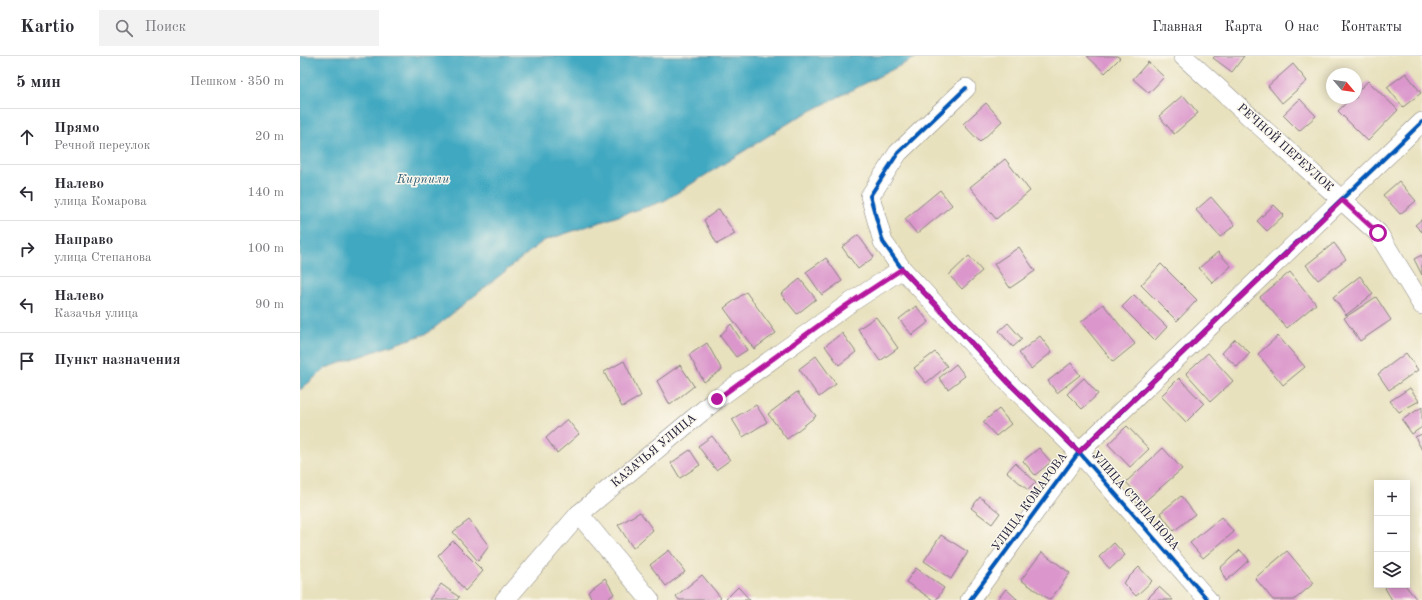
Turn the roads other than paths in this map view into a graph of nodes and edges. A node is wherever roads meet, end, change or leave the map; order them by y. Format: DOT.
graph roads {
  1 [pos="1183,56"];
  2 [pos="966,88"];
  3 [pos="1422,122"];
  4 [pos="1342,200"];
  5 [pos="902,269"];
  6 [pos="1422,305"];
  7 [pos="1079,452"];
  8 [pos="579,514"];
  9 [pos="505,600"];
  10 [pos="650,600"];
  11 [pos="970,600"];
  12 [pos="1208,600"];
  1 -- 4 [label="street, РЕЧНОЙ ПЕРЕУЛОК"];
  2 -- 5 [label="street, УЛИЦА СТЕПАНОВА"];
  3 -- 4 [label="street, УЛИЦА КОМАРОВА"];
  4 -- 6 [label="street, РЕЧНОЙ ПЕРЕУЛОК"];
  4 -- 7 [label="street, УЛИЦА КОМАРОВА"];
  5 -- 7 [label="street, УЛИЦА СТЕПАНОВА"];
  5 -- 8 [label="street, КАЗАЧЬЯ УЛИЦА"];
  7 -- 11 [label="street, УЛИЦА КОМАРОВА"];
  7 -- 12 [label="street, УЛИЦА СТЕПАНОВА"];
  8 -- 9 [label="street, КАЗАЧЬЯ УЛИЦА"];
  8 -- 10 [label="street"];
}
